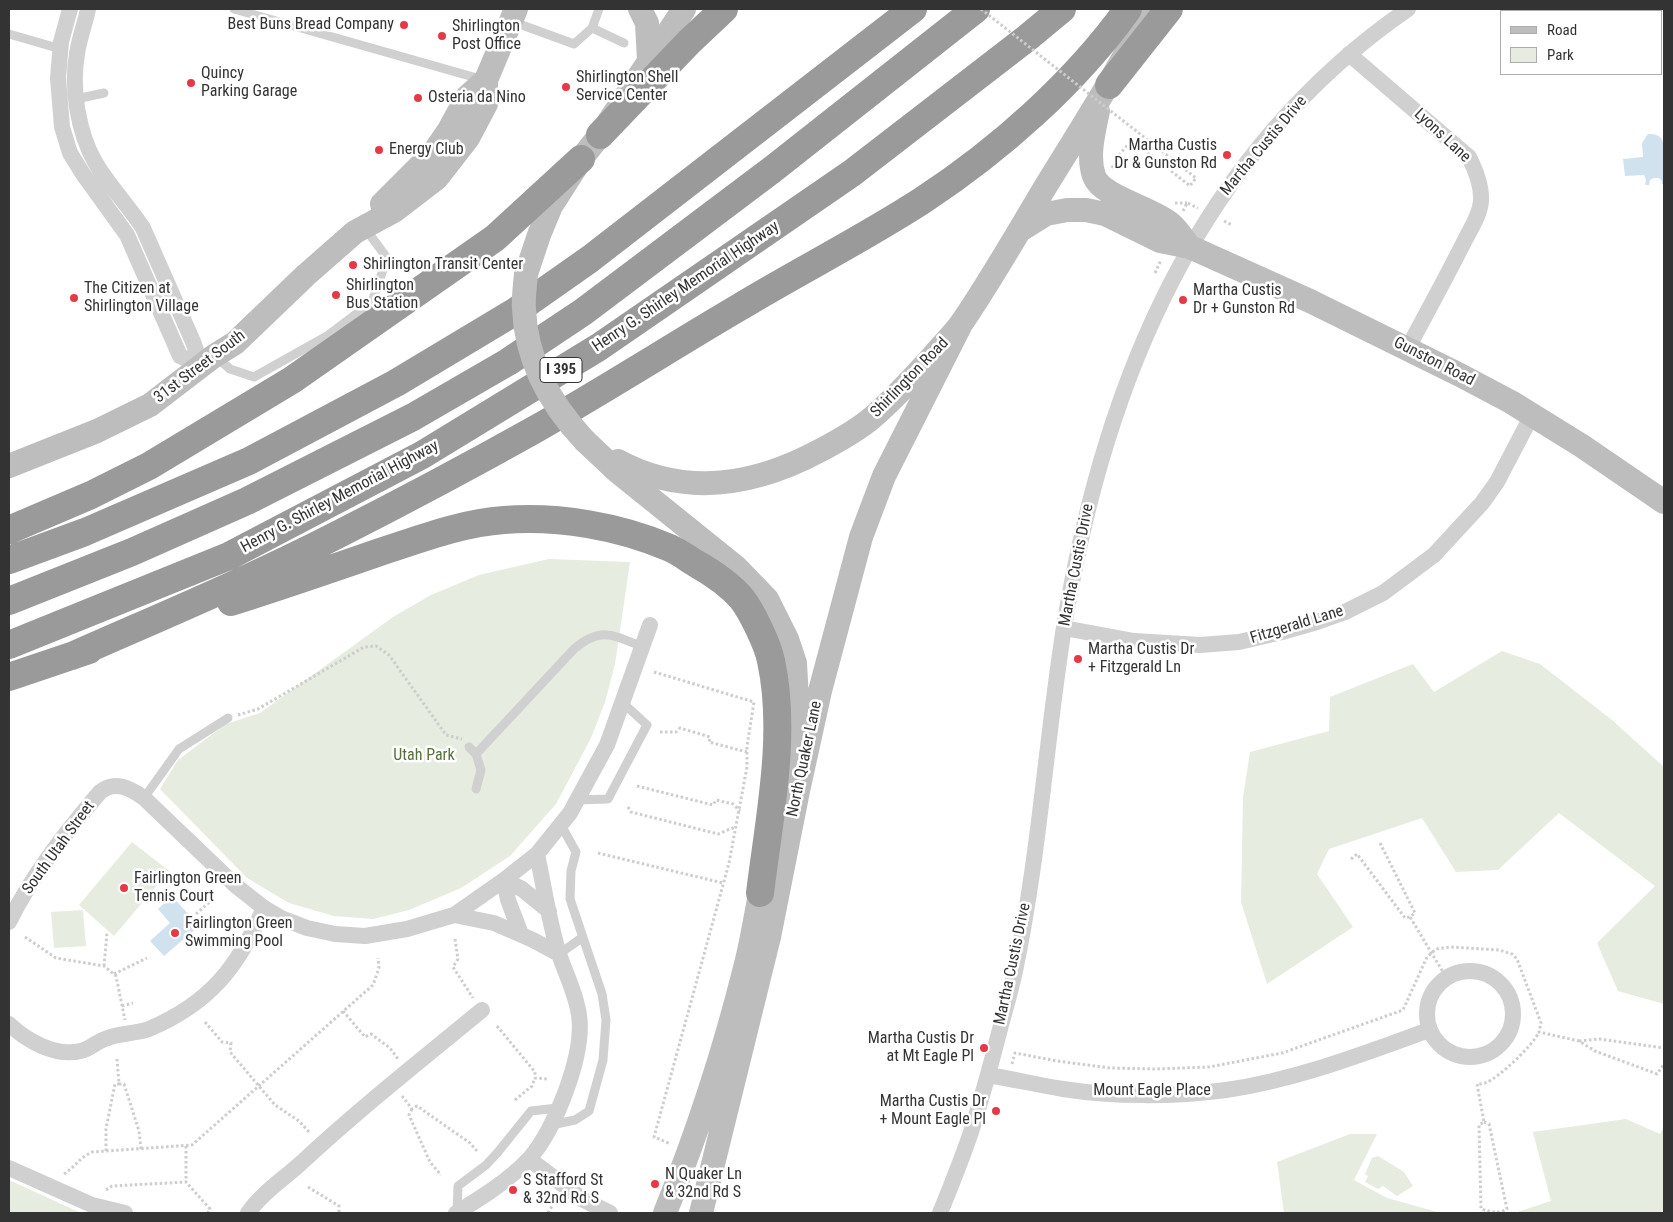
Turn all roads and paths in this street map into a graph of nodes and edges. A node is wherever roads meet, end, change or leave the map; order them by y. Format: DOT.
graph roads {
  1 [pos="70,9"];
  2 [pos="88,9"];
  3 [pos="234,9"];
  4 [pos="599,9"];
  5 [pos="640,9"];
  6 [pos="684,9"];
  7 [pos="724,9"];
  8 [pos="909,9"];
  9 [pos="913,9"];
  10 [pos="976,9"];
  11 [pos="981,9"];
  12 [pos="1062,9"];
  13 [pos="1128,9"];
  14 [pos="1150,9"];
  15 [pos="1169,9"];
  16 [pos="1408,9"];
  17 [pos="513,15"];
  18 [pos="592,28"];
  19 [pos="889,28"];
  20 [pos="9,34"];
  21 [pos="624,43"];
  22 [pos="61,49"];
  23 [pos="1349,54"];
  24 [pos="650,61"];
  25 [pos="486,80"];
  26 [pos="1104,92"];
  27 [pos="104,93"];
  28 [pos="76,99"];
  29 [pos="600,135"];
  30 [pos="1119,155"];
  31 [pos="582,159"];
  32 [pos="364,227"];
  33 [pos="1018,232"];
  34 [pos="1190,247"];
  35 [pos="962,322"];
  36 [pos="1408,348"];
  37 [pos="208,361"];
  38 [pos="1532,415"];
  39 [pos="585,441"];
  40 [pos="9,466"];
  41 [pos="1664,502"];
  42 [pos="9,530"];
  43 [pos="9,560"];
  44 [pos="9,601"];
  45 [pos="650,625"];
  46 [pos="1064,628"];
  47 [pos="9,645"];
  48 [pos="642,647"];
  49 [pos="72,656"];
  50 [pos="654,672"];
  51 [pos="9,677"];
  52 [pos="623,703"];
  53 [pos="228,718"];
  54 [pos="660,732"];
  55 [pos="468,747"];
  56 [pos="747,752"];
  57 [pos="476,754"];
  58 [pos="638,786"];
  59 [pos="476,789"];
  60 [pos="144,798"];
  61 [pos="578,800"];
  62 [pos="628,807"];
  63 [pos="740,812"];
  64 [pos="561,825"];
  65 [pos="736,827"];
  66 [pos="1380,843"];
  67 [pos="598,853"];
  68 [pos="536,854"];
  69 [pos="1351,859"];
  70 [pos="504,880"];
  71 [pos="723,883"];
  72 [pos="760,893"];
  73 [pos="214,898"];
  74 [pos="264,908"];
  75 [pos="549,911"];
  76 [pos="196,914"];
  77 [pos="454,915"];
  78 [pos="1410,917"];
  79 [pos="9,922"];
  80 [pos="107,933"];
  81 [pos="521,934"];
  82 [pos="25,937"];
  83 [pos="584,937"];
  84 [pos="455,938"];
  85 [pos="1432,953"];
  86 [pos="559,954"];
  87 [pos="147,958"];
  88 [pos="378,958"];
  89 [pos="104,966"];
  90 [pos="114,974"];
  91 [pos="1446,977"];
  92 [pos="133,1003"];
  93 [pos="122,1006"];
  94 [pos="479,1006"];
  95 [pos="344,1011"];
  96 [pos="125,1020"];
  97 [pos="205,1022"];
  98 [pos="9,1024"];
  99 [pos="497,1026"];
  100 [pos="1429,1030"];
  101 [pos="1539,1032"];
  102 [pos="1579,1041"];
  103 [pos="1664,1048"];
  104 [pos="117,1059"];
  105 [pos="403,1064"];
  106 [pos="1664,1064"];
  107 [pos="988,1075"];
  108 [pos="535,1078"];
  109 [pos="1008,1078"];
  110 [pos="547,1079"];
  111 [pos="119,1084"];
  112 [pos="259,1086"];
  113 [pos="398,1091"];
  114 [pos="515,1100"];
  115 [pos="558,1108"];
  116 [pos="412,1110"];
  117 [pos="1484,1122"];
  118 [pos="550,1125"];
  119 [pos="316,1139"];
  120 [pos="672,1144"];
  121 [pos="186,1146"];
  122 [pos="141,1149"];
  123 [pos="477,1150"];
  124 [pos="106,1151"];
  125 [pos="529,1159"];
  126 [pos="9,1168"];
  127 [pos="64,1174"];
  128 [pos="441,1175"];
  129 [pos="186,1182"];
  130 [pos="308,1187"];
  131 [pos="106,1190"];
  132 [pos="555,1201"];
  133 [pos="125,1213"];
  134 [pos="208,1213"];
  135 [pos="248,1213"];
  136 [pos="339,1213"];
  137 [pos="456,1213"];
  138 [pos="548,1213"];
  139 [pos="610,1213"];
  140 [pos="664,1213"];
  141 [pos="701,1213"];
  142 [pos="940,1213"];
  1 -- 22 [label="street"];
  2 -- 28 [label="street"];
  3 -- 25 [label="lane"];
  4 -- 18 [label="lane"];
  5 -- 24 [label="main road"];
  6 -- 24 [label="main road, Shirlington Road"];
  7 -- 29 [label="highway"];
  8 -- 19 [label="highway"];
  9 -- 19 [label="highway"];
  10 -- 44 [label="highway"];
  11 -- 30 [label="path, bridge"];
  12 -- 47 [label="highway, Henry G. Shirley Memorial Highway / I 395"];
  13 -- 49 [label="highway"];
  14 -- 26 [label="main road, Shirlington Road"];
  15 -- 26 [label="highway"];
  16 -- 23 [label="street, Martha Custis Drive"];
  17 -- 18 [label="lane"];
  17 -- 25 [label="main road"];
  18 -- 21 [label="lane"];
  19 -- 43 [label="highway"];
  20 -- 22 [label="lane"];
  22 -- 37 [label="street"];
  23 -- 34 [label="street, Martha Custis Drive"];
  23 -- 36 [label="street, Lyons Lane"];
  24 -- 29 [label="main road, Shirlington Road"];
  25 -- 32 [label="main road, 31st Street South"];
  26 -- 33 [label="main road, Shirlington Road"];
  26 -- 34 [label="main road, Gunston Road"];
  27 -- 28 [label="lane"];
  28 -- 37 [label="street"];
  29 -- 31 [label="main road, Shirlington Road"];
  31 -- 39 [label="main road, Shirlington Road, bridge"];
  31 -- 42 [label="highway"];
  32 -- 37 [label="main road, 31st Street South"];
  32 -- 37 [label="lane"];
  33 -- 34 [label="main road, Gunston Road"];
  33 -- 35 [label="main road, Shirlington Road"];
  34 -- 36 [label="main road, Gunston Road"];
  34 -- 46 [label="street, Martha Custis Drive"];
  35 -- 39 [label="main road, Shirlington Road"];
  35 -- 141 [label="main road, North Quaker Lane"];
  36 -- 38 [label="main road, Gunston Road"];
  37 -- 40 [label="main road, 31st Street South"];
  38 -- 41 [label="main road, Gunston Road"];
  38 -- 46 [label="street, Fitzgerald Lane"];
  39 -- 72 [label="main road, North Quaker Lane"];
  45 -- 48 [label="street"];
  46 -- 107 [label="street, Martha Custis Drive"];
  48 -- 52 [label="street"];
  48 -- 57 [label="lane"];
  49 -- 51 [label="highway"];
  49 -- 72 [label="highway"];
  50 -- 56 [label="path"];
  52 -- 61 [label="street"];
  52 -- 61 [label="lane"];
  53 -- 55 [label="path"];
  53 -- 60 [label="lane"];
  54 -- 56 [label="path"];
  55 -- 57 [label="lane"];
  56 -- 63 [label="path"];
  57 -- 59 [label="lane"];
  58 -- 63 [label="path"];
  60 -- 74 [label="street"];
  60 -- 79 [label="street, South Utah Street"];
  61 -- 64 [label="street"];
  62 -- 65 [label="path"];
  63 -- 65 [label="path"];
  64 -- 68 [label="street"];
  64 -- 83 [label="lane"];
  65 -- 71 [label="path"];
  66 -- 78 [label="path"];
  67 -- 71 [label="path"];
  68 -- 70 [label="street"];
  68 -- 75 [label="street"];
  69 -- 78 [label="path"];
  70 -- 75 [label="street"];
  70 -- 77 [label="street"];
  70 -- 81 [label="street"];
  71 -- 120 [label="path"];
  72 -- 140 [label="main road, North Quaker Lane"];
  73 -- 76 [label="path"];
  74 -- 77 [label="street"];
  74 -- 98 [label="street"];
  75 -- 86 [label="street"];
  77 -- 81 [label="street"];
  78 -- 85 [label="path"];
  80 -- 89 [label="path"];
  81 -- 86 [label="street"];
  82 -- 89 [label="path"];
  83 -- 86 [label="lane"];
  83 -- 118 [label="lane"];
  84 -- 94 [label="path"];
  85 -- 91 [label="path"];
  85 -- 101 [label="path"];
  85 -- 109 [label="path"];
  86 -- 115 [label="street"];
  87 -- 90 [label="path"];
  88 -- 95 [label="path"];
  89 -- 90 [label="path"];
  90 -- 93 [label="path"];
  91 -- 100 [label="street"];
  91 -- 100 [label="street"];
  92 -- 93 [label="path"];
  93 -- 96 [label="path"];
  94 -- 135 [label="street"];
  95 -- 105 [label="path"];
  95 -- 112 [label="path"];
  97 -- 112 [label="path"];
  99 -- 108 [label="path"];
  100 -- 109 [label="street, Mount Eagle Place"];
  101 -- 102 [label="path"];
  101 -- 117 [label="path"];
  102 -- 103 [label="path"];
  102 -- 106 [label="path"];
  104 -- 111 [label="path"];
  107 -- 109 [label="street, Mount Eagle Place"];
  107 -- 142 [label="street, Martha Custis Drive"];
  108 -- 110 [label="path"];
  108 -- 114 [label="path"];
  111 -- 122 [label="path"];
  111 -- 124 [label="path"];
  112 -- 119 [label="path"];
  112 -- 121 [label="path"];
  113 -- 116 [label="path"];
  115 -- 118 [label="street"];
  115 -- 137 [label="lane"];
  116 -- 123 [label="path"];
  116 -- 128 [label="path"];
  117 -- 117 [label="path"];
  118 -- 125 [label="street"];
  121 -- 122 [label="path"];
  121 -- 129 [label="path"];
  122 -- 124 [label="path"];
  124 -- 127 [label="path"];
  125 -- 137 [label="street"];
  125 -- 139 [label="street"];
  126 -- 133 [label="street"];
  129 -- 131 [label="path"];
  129 -- 134 [label="path"];
  130 -- 136 [label="path"];
  132 -- 138 [label="path"];
}
